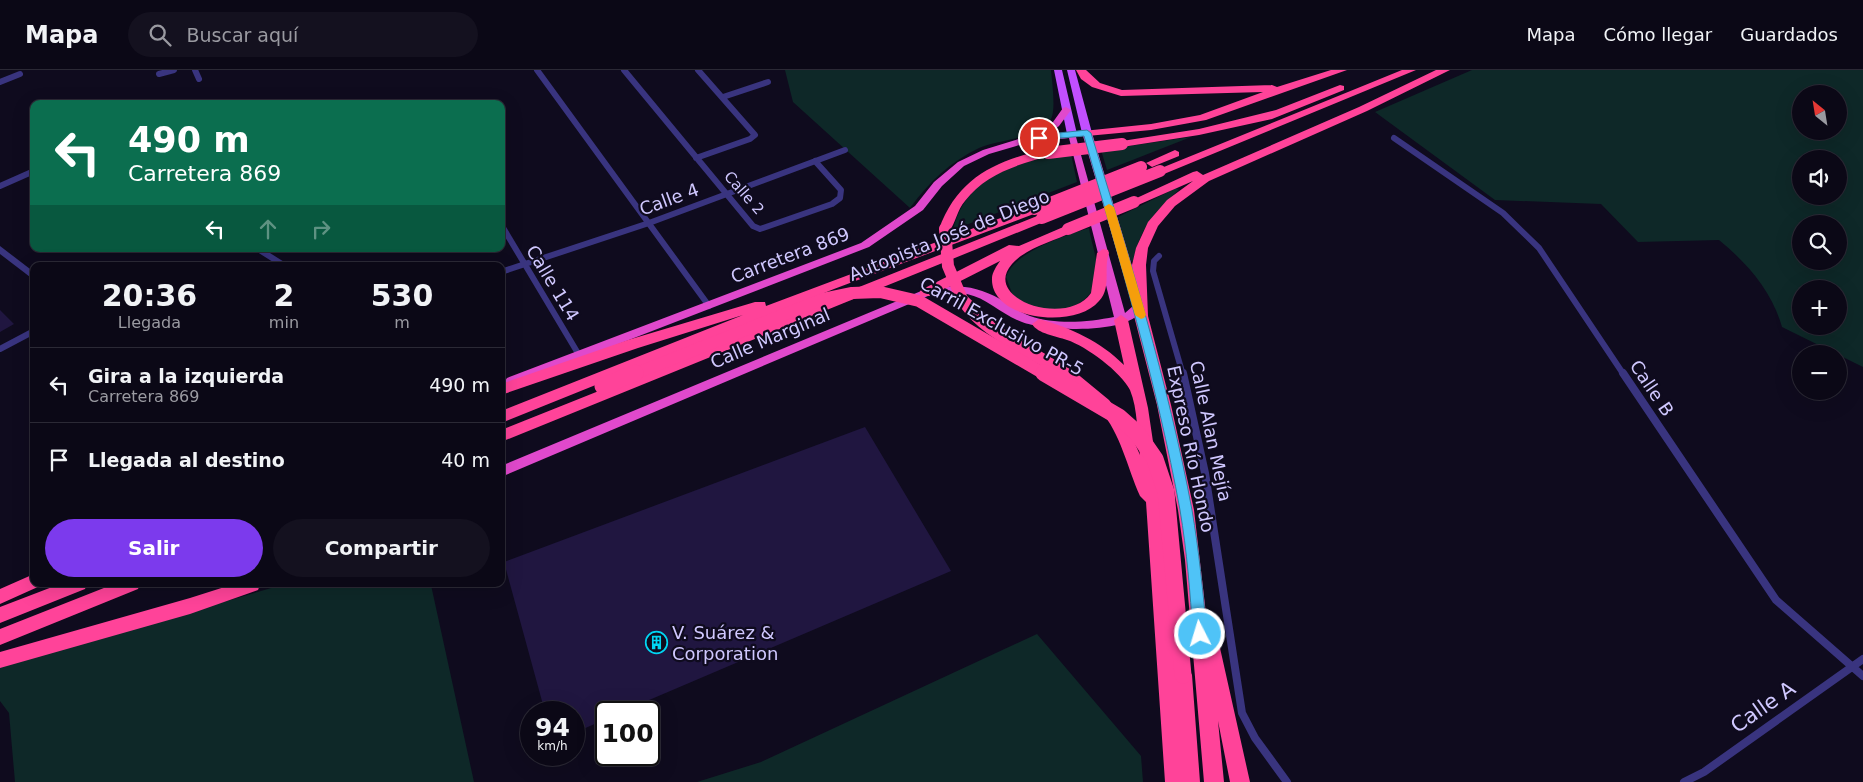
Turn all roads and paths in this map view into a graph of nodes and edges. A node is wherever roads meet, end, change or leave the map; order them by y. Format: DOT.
graph roads {
  1 [pos="174,70"];
  2 [pos="195,70"];
  3 [pos="537,70"];
  4 [pos="624,70"];
  5 [pos="698,70"];
  6 [pos="1058,70"];
  7 [pos="1071,70"];
  8 [pos="1081,70"];
  9 [pos="1342,70"];
  10 [pos="1386,70"];
  11 [pos="1411,70"];
  12 [pos="1429,70"];
  13 [pos="1445,70"];
  14 [pos="20,74"];
  15 [pos="159,74"];
  16 [pos="199,80"];
  17 [pos="0,82"];
  18 [pos="768,82"];
  19 [pos="1283,88"];
  20 [pos="723,97"];
  21 [pos="1066,110"];
  22 [pos="1281,112"];
  23 [pos="1087,133"];
  24 [pos="1072,134"];
  25 [pos="1039,138"];
  26 [pos="1394,138"];
  27 [pos="845,150"];
  28 [pos="696,158"];
  29 [pos="815,161"];
  30 [pos="1156,167"];
  31 [pos="30,173"];
  32 [pos="0,186"];
  33 [pos="726,194"];
  34 [pos="1039,213"];
  35 [pos="649,223"];
  36 [pos="1068,229"];
  37 [pos="505,231"];
  38 [pos="0,249"];
  39 [pos="263,252"];
  40 [pos="1103,253"];
  41 [pos="1159,256"];
  42 [pos="279,262"];
  43 [pos="524,264"];
  44 [pos="505,271"];
  45 [pos="30,274"];
  46 [pos="829,286"];
  47 [pos="926,293"];
  48 [pos="709,306"];
  49 [pos="1140,312"];
  50 [pos="1121,320"];
  51 [pos="1040,324"];
  52 [pos="30,333"];
  53 [pos="0,349"];
  54 [pos="579,356"];
  55 [pos="505,384"];
  56 [pos="1136,388"];
  57 [pos="505,389"];
  58 [pos="505,415"];
  59 [pos="629,417"];
  60 [pos="505,424"];
  61 [pos="505,434"];
  62 [pos="505,465"];
  63 [pos="505,470"];
  64 [pos="1155,509"];
  65 [pos="1193,560"];
  66 [pos="30,583"];
  67 [pos="71,587"];
  68 [pos="125,587"];
  69 [pos="224,587"];
  70 [pos="248,587"];
  71 [pos="0,597"];
  72 [pos="0,615"];
  73 [pos="0,637"];
  74 [pos="0,654"];
  75 [pos="0,660"];
  76 [pos="1863,660"];
  77 [pos="1852,667"];
  78 [pos="1863,676"];
  79 [pos="1175,782"];
  80 [pos="1190,782"];
  81 [pos="1214,782"];
  82 [pos="1240,782"];
  83 [pos="1287,782"];
  84 [pos="1684,782"];
  1 -- 15 [label="street"];
  2 -- 16 [label="street"];
  3 -- 35 [label="street"];
  4 -- 28 [label="street, Calle 2"];
  5 -- 20 [label="street"];
  6 -- 21 [label="main road"];
  7 -- 23 [label="main road"];
  8 -- 19 [label="highway"];
  9 -- 19 [label="highway"];
  10 -- 22 [label="highway, Autopista José de Diego"];
  11 -- 30 [label="highway, Autopista José de Diego"];
  12 -- 36 [label="highway, bridge"];
  13 -- 49 [label="highway"];
  14 -- 17 [label="street"];
  18 -- 20 [label="street"];
  19 -- 23 [label="highway"];
  20 -- 28 [label="street"];
  21 -- 24 [label="main road"];
  21 -- 25 [label="highway"];
  22 -- 30 [label="highway, Autopista José de Diego"];
  22 -- 64 [label="highway, bridge"];
  23 -- 24 [label="highway, Carretera 869"];
  23 -- 49 [label="highway, Expreso Río Hondo"];
  24 -- 25 [label="highway, Carretera 869"];
  24 -- 40 [label="highway"];
  25 -- 48 [label="highway, Carretera 869"];
  26 -- 77 [label="street, Calle B"];
  27 -- 29 [label="street, Calle 4"];
  28 -- 33 [label="street, Calle 2"];
  29 -- 33 [label="street, Calle 4"];
  29 -- 33 [label="street, Calle 2"];
  30 -- 34 [label="highway, Autopista José de Diego, bridge"];
  31 -- 32 [label="street"];
  33 -- 35 [label="street, Calle 4"];
  34 -- 46 [label="highway, Autopista José de Diego"];
  34 -- 61 [label="highway, Autopista José de Diego"];
  35 -- 43 [label="street, Calle 4"];
  35 -- 48 [label="street"];
  36 -- 40 [label="highway"];
  36 -- 47 [label="highway"];
  37 -- 43 [label="street, Calle 114"];
  38 -- 45 [label="street"];
  39 -- 42 [label="street"];
  40 -- 50 [label="highway"];
  41 -- 83 [label="street, Calle Alan Mejía"];
  43 -- 44 [label="street, Calle 4"];
  43 -- 54 [label="street, Calle 114"];
  46 -- 57 [label="highway"];
  46 -- 58 [label="highway, Autopista José de Diego"];
  47 -- 51 [label="highway, Calle Marginal"];
  47 -- 59 [label="highway, Calle Marginal"];
  48 -- 54 [label="highway, Carretera 869"];
  49 -- 50 [label="highway"];
  49 -- 65 [label="highway, Expreso Río Hondo"];
  50 -- 51 [label="highway"];
  50 -- 56 [label="highway"];
  51 -- 56 [label="highway"];
  52 -- 53 [label="street"];
  54 -- 55 [label="highway, Carretera 869"];
  56 -- 64 [label="highway"];
  59 -- 62 [label="street, Calle Marginal"];
  59 -- 63 [label="highway, Calle Marginal"];
  60 -- 80 [label="highway, Carril Exclusivo PR-5, bridge"];
  64 -- 79 [label="highway"];
  65 -- 81 [label="highway, Expreso Río Hondo"];
  65 -- 82 [label="highway"];
  66 -- 71 [label="highway"];
  67 -- 72 [label="highway"];
  68 -- 73 [label="highway"];
  69 -- 74 [label="highway"];
  70 -- 75 [label="highway"];
  76 -- 77 [label="street, Calle A"];
  77 -- 78 [label="street, Calle B"];
  77 -- 84 [label="street, Calle A"];
}
